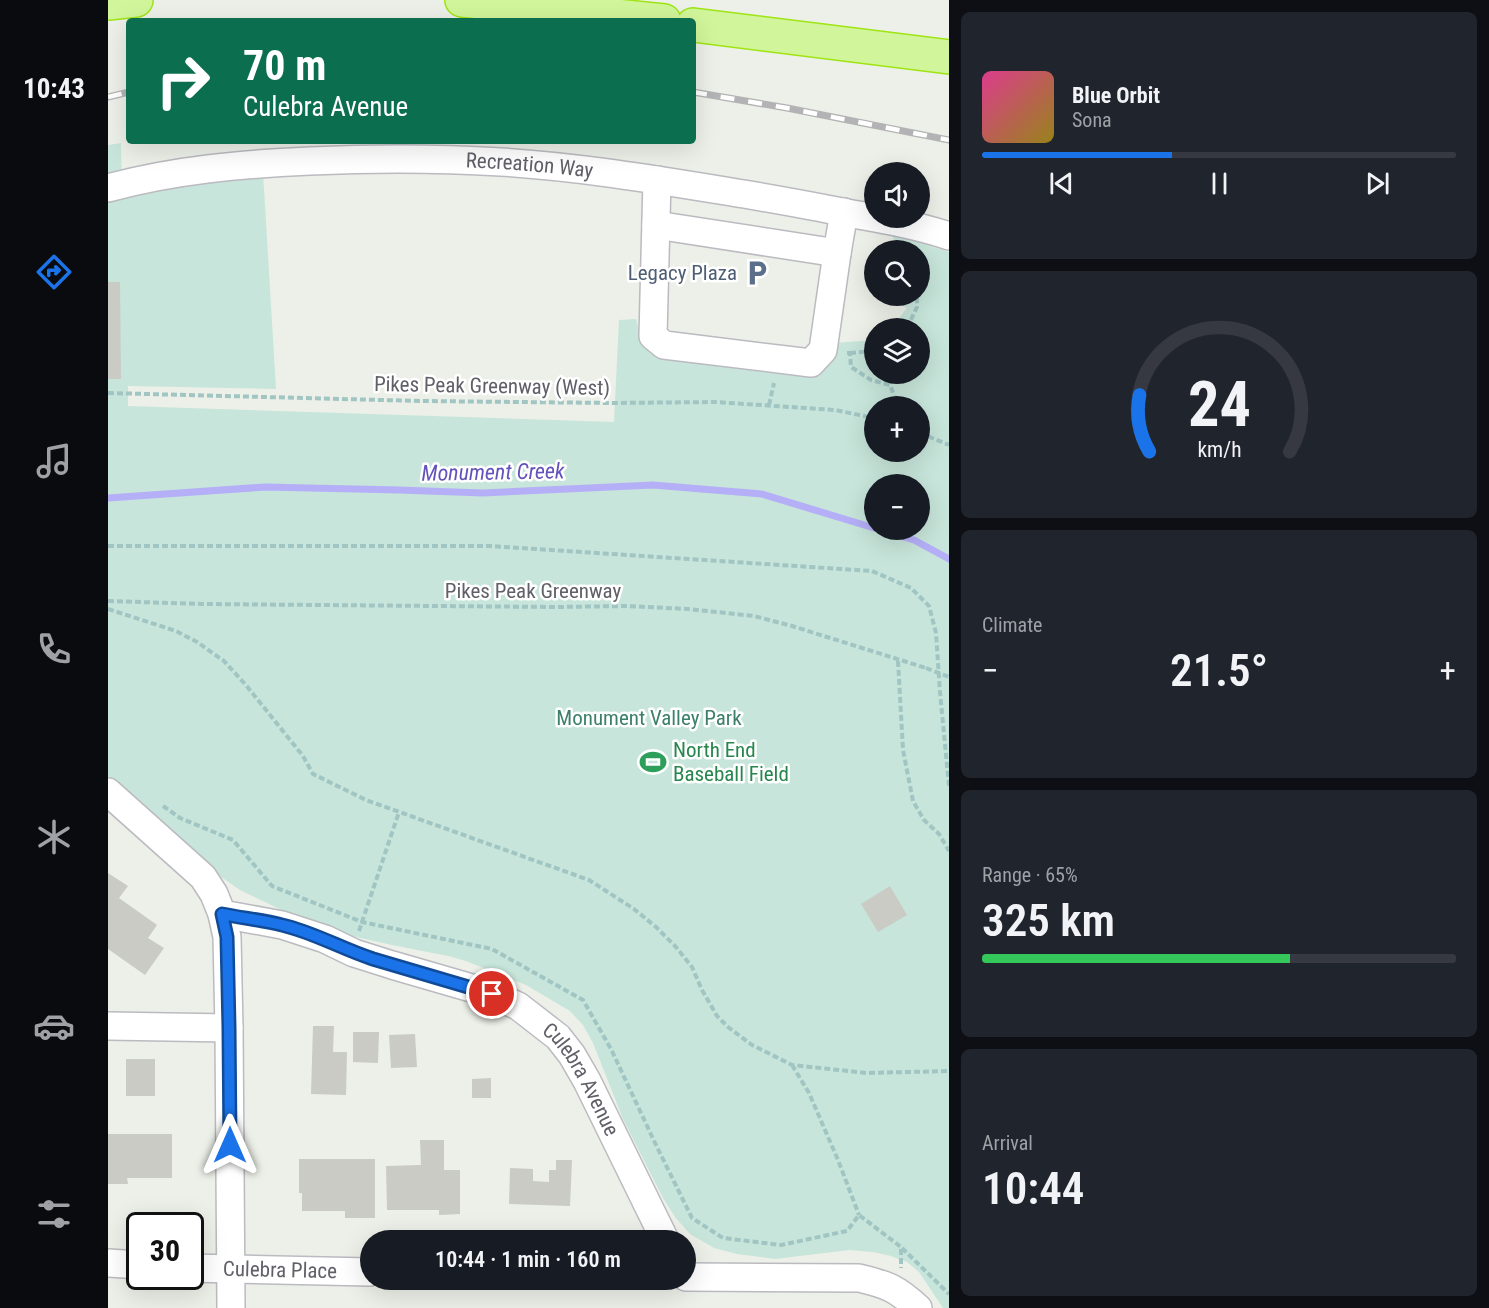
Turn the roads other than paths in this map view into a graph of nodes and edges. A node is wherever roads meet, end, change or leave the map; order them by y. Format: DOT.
graph roads {
  1 [pos="136,0"];
  2 [pos="462,0"];
  3 [pos="108,3"];
  4 [pos="635,18"];
  5 [pos="696,25"];
  6 [pos="949,57"];
  7 [pos="657,180"];
  8 [pos="108,188"];
  9 [pos="844,212"];
  10 [pos="656,225"];
  11 [pos="949,236"];
  12 [pos="837,253"];
  13 [pos="108,792"];
  14 [pos="222,914"];
  15 [pos="108,1026"];
  16 [pos="229,1028"];
  17 [pos="660,1230"];
  18 [pos="108,1263"];
  19 [pos="126,1264"];
  20 [pos="204,1268"];
  21 [pos="230,1269"];
  22 [pos="360,1272"];
  23 [pos="696,1277"];
  24 [pos="231,1308"];
  25 [pos="918,1308"];
  1 -- 3 [label="highway"];
  2 -- 4 [label="highway"];
  5 -- 6 [label="highway"];
  7 -- 8 [label="street, Recreation Way"];
  7 -- 9 [label="street, Recreation Way"];
  7 -- 10 [label="street"];
  9 -- 11 [label="street, Recreation Way"];
  9 -- 12 [label="street"];
  10 -- 12 [label="street"];
  10 -- 12 [label="street"];
  13 -- 14 [label="street"];
  14 -- 16 [label="street"];
  14 -- 17 [label="street, Culebra Avenue"];
  15 -- 16 [label="street"];
  16 -- 21 [label="street"];
  18 -- 19 [label="street"];
  20 -- 21 [label="street, Culebra Place"];
  21 -- 22 [label="street, Culebra Place"];
  21 -- 24 [label="street"];
  23 -- 25 [label="street"];
}
